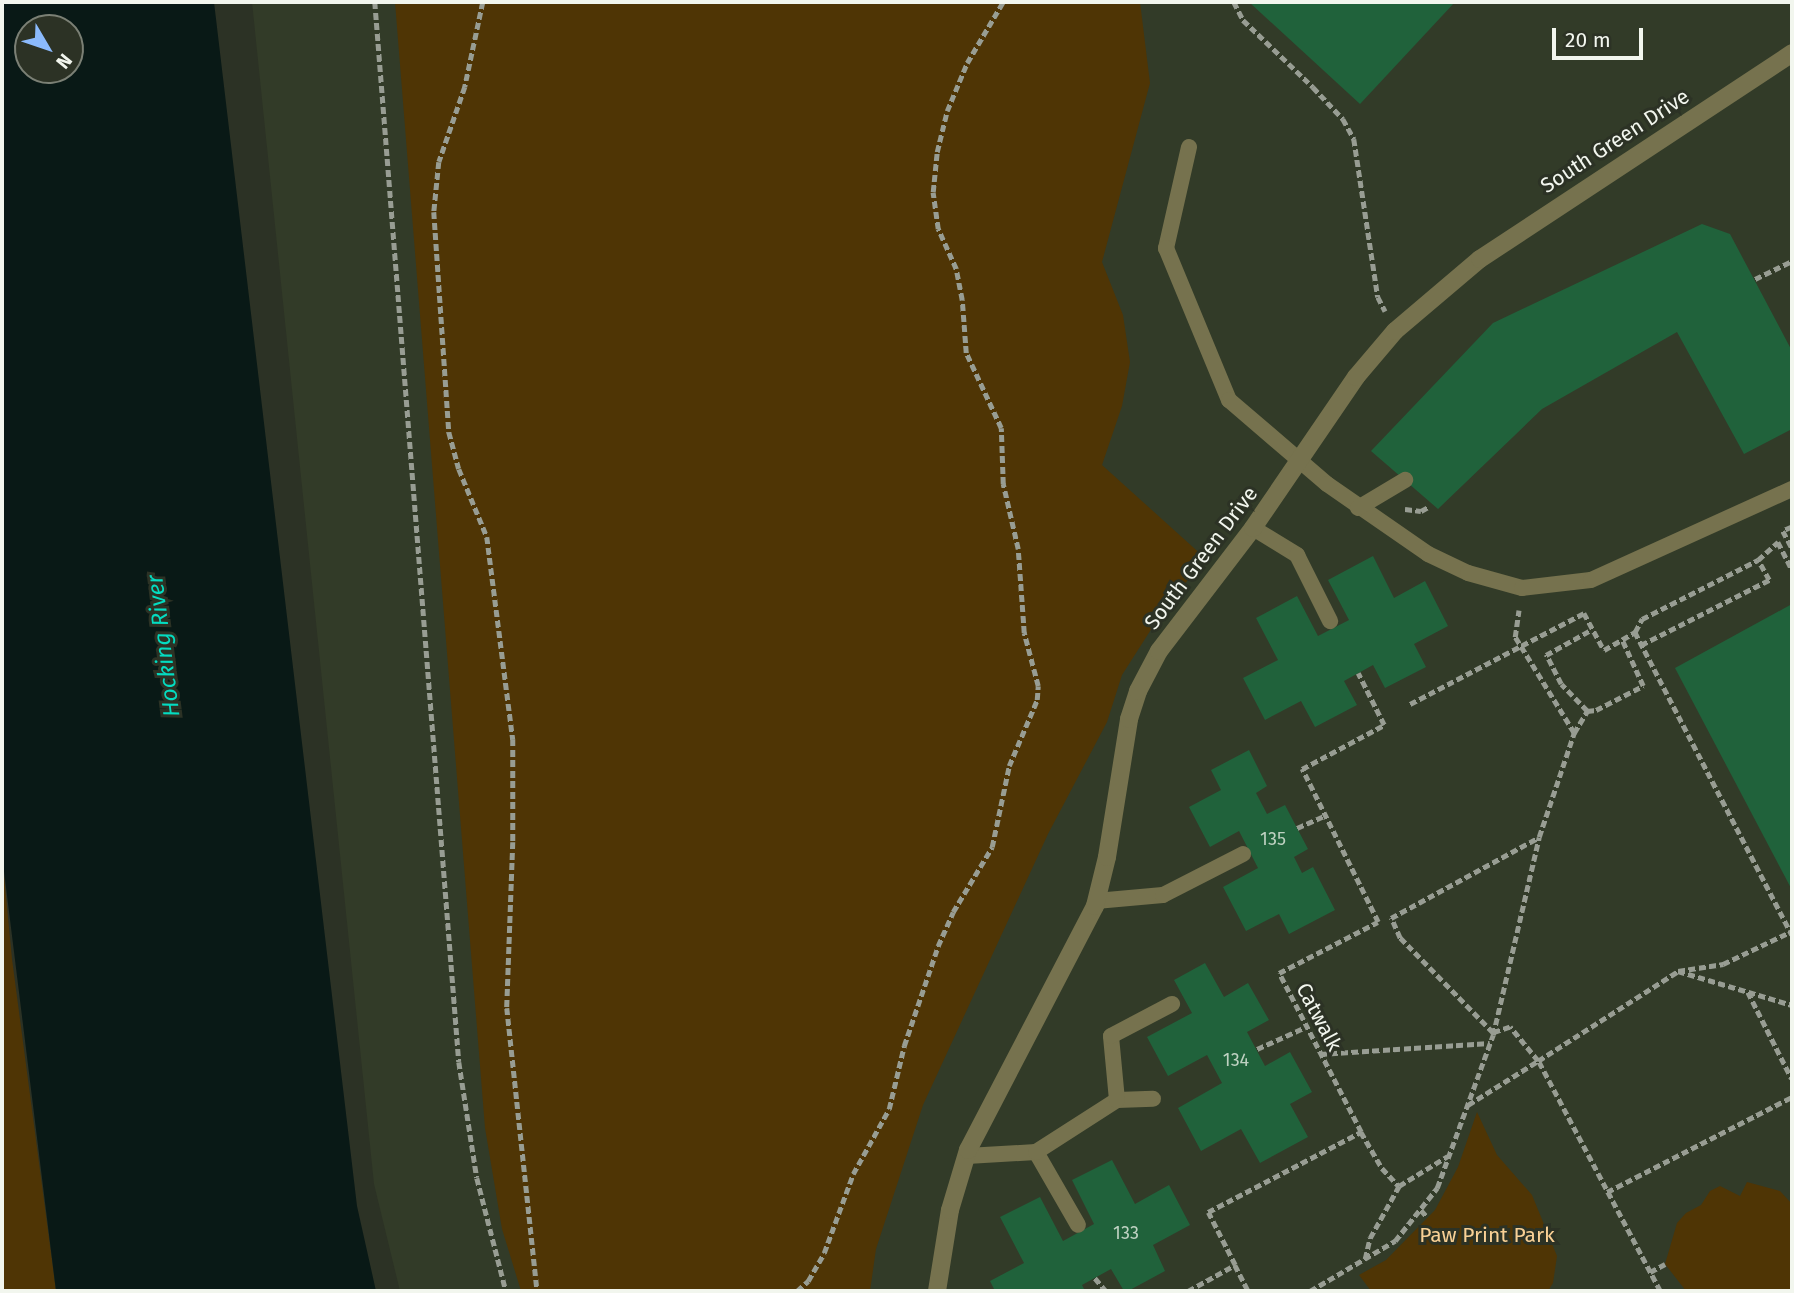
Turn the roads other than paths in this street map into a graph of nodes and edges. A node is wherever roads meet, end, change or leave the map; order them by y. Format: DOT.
graph roads {
  1 [pos="1792,54"];
  2 [pos="1189,148"];
  3 [pos="1300,462"];
  4 [pos="1405,480"];
  5 [pos="1792,489"];
  6 [pos="1358,508"];
  7 [pos="1253,528"];
  8 [pos="1330,621"];
  9 [pos="1242,854"];
  10 [pos="1096,901"];
  11 [pos="1172,1004"];
  12 [pos="1153,1099"];
  13 [pos="1117,1100"];
  14 [pos="1036,1152"];
  15 [pos="967,1156"];
  16 [pos="1078,1225"];
  17 [pos="937,1291"];
  1 -- 3 [label="street, South Green Drive"];
  2 -- 3 [label="lane"];
  3 -- 6 [label="lane"];
  3 -- 7 [label="street, South Green Drive"];
  4 -- 6 [label="lane"];
  5 -- 6 [label="lane"];
  7 -- 8 [label="lane"];
  7 -- 10 [label="street, South Green Drive"];
  9 -- 10 [label="lane"];
  10 -- 15 [label="street, South Green Drive"];
  11 -- 13 [label="lane"];
  12 -- 13 [label="lane"];
  13 -- 14 [label="lane"];
  14 -- 15 [label="lane"];
  14 -- 16 [label="lane"];
  15 -- 17 [label="street, South Green Drive"];
}
